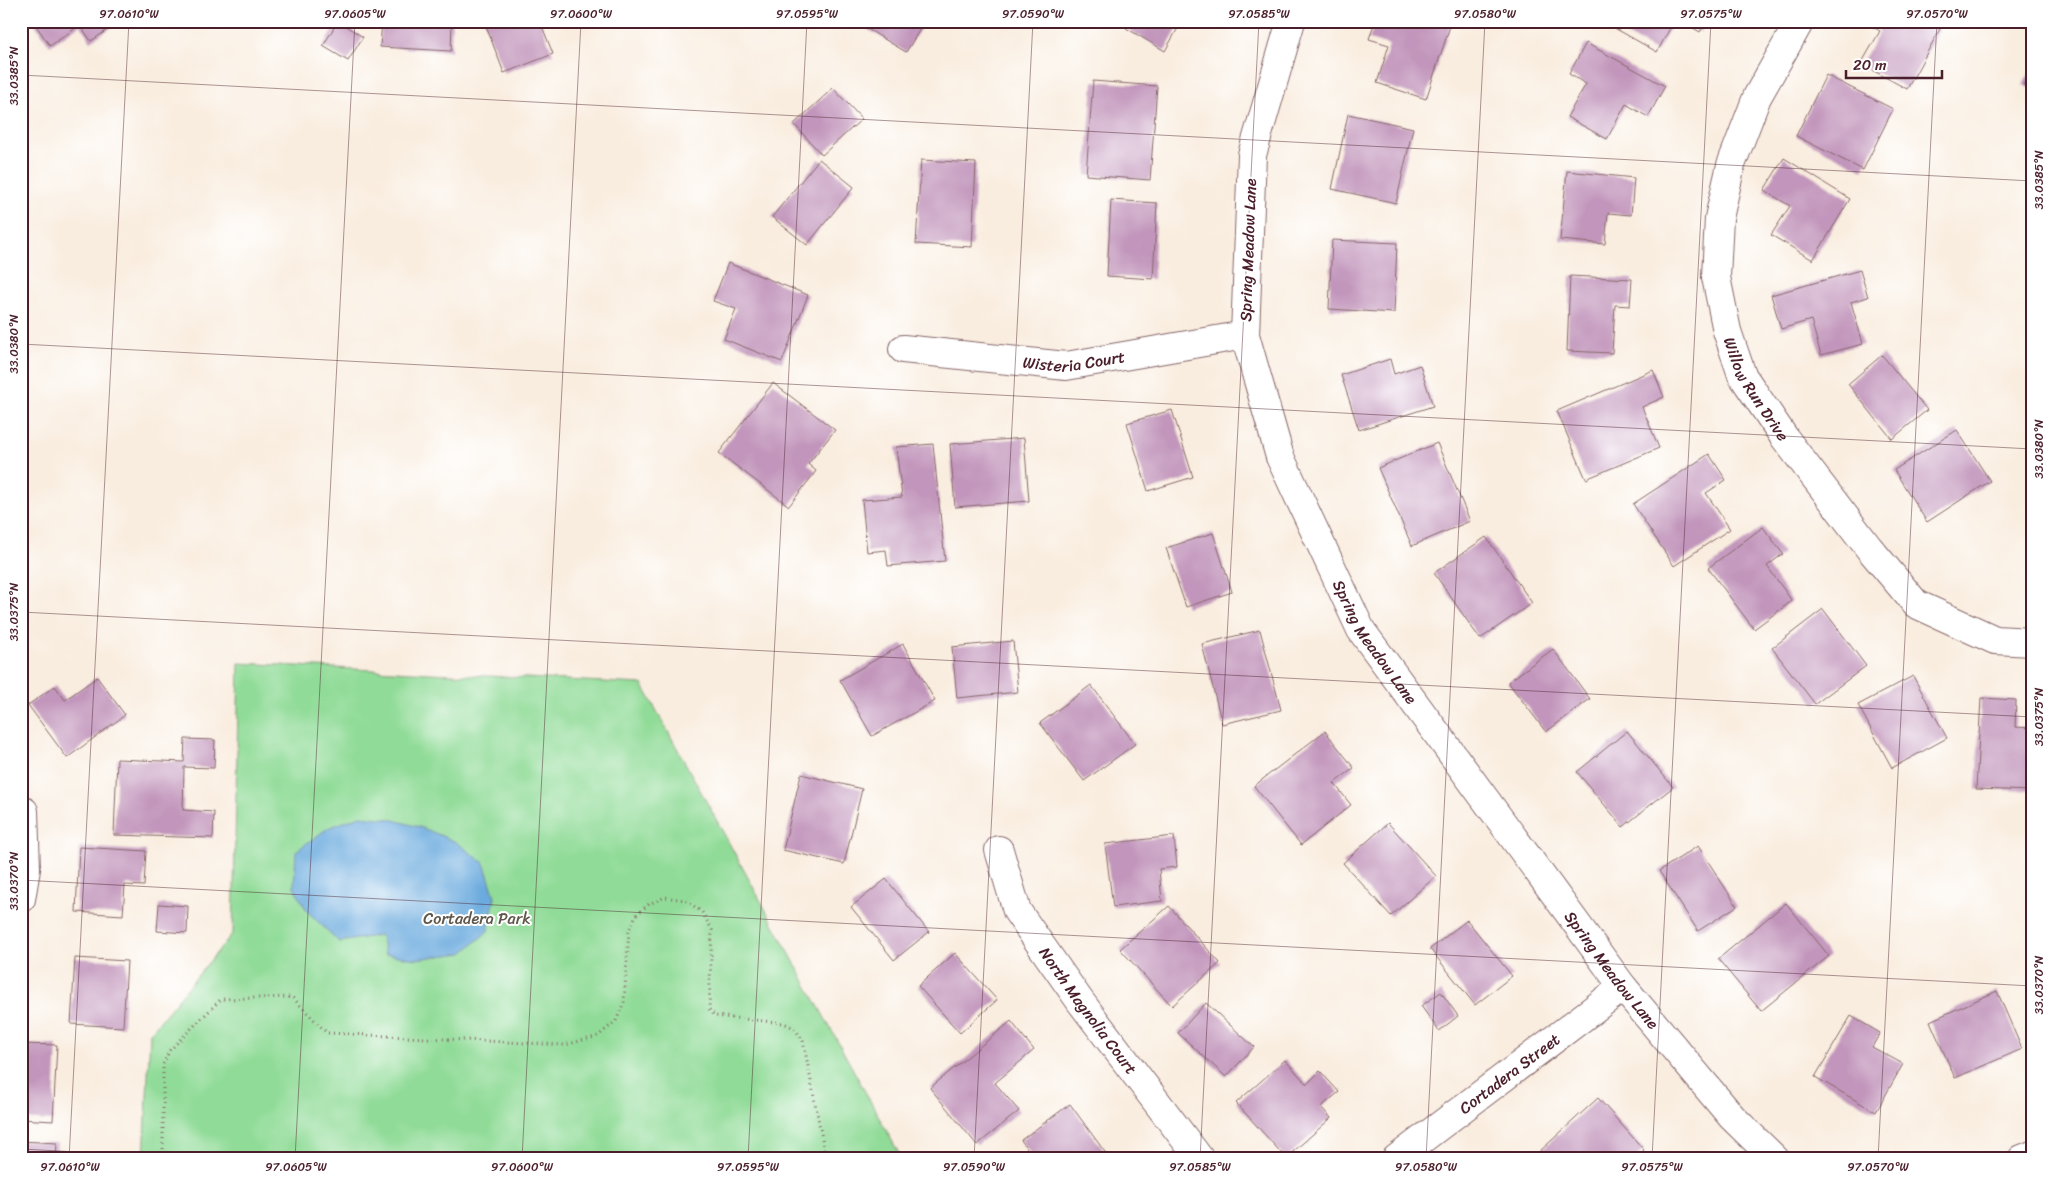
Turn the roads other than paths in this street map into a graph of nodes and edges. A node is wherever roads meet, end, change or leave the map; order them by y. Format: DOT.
graph roads {
  1 [pos="1292,21"];
  2 [pos="1800,21"];
  3 [pos="1245,335"];
  4 [pos="902,349"];
  5 [pos="2032,642"];
  6 [pos="21,810"];
  7 [pos="999,850"];
  8 [pos="21,899"];
  9 [pos="1623,987"];
  10 [pos="2032,1155"];
  11 [pos="1200,1159"];
  12 [pos="1396,1159"];
  13 [pos="1775,1159"];
  14 [pos="2022,1159"];
  1 -- 3 [label="street, Spring Meadow Lane"];
  2 -- 5 [label="street, Willow Run Drive"];
  3 -- 4 [label="street, Wisteria Court"];
  3 -- 9 [label="street, Spring Meadow Lane"];
  6 -- 8 [label="street"];
  7 -- 11 [label="street, North Magnolia Court"];
  9 -- 12 [label="street, Cortadera Street"];
  9 -- 13 [label="street, Spring Meadow Lane"];
  10 -- 14 [label="street"];
}
